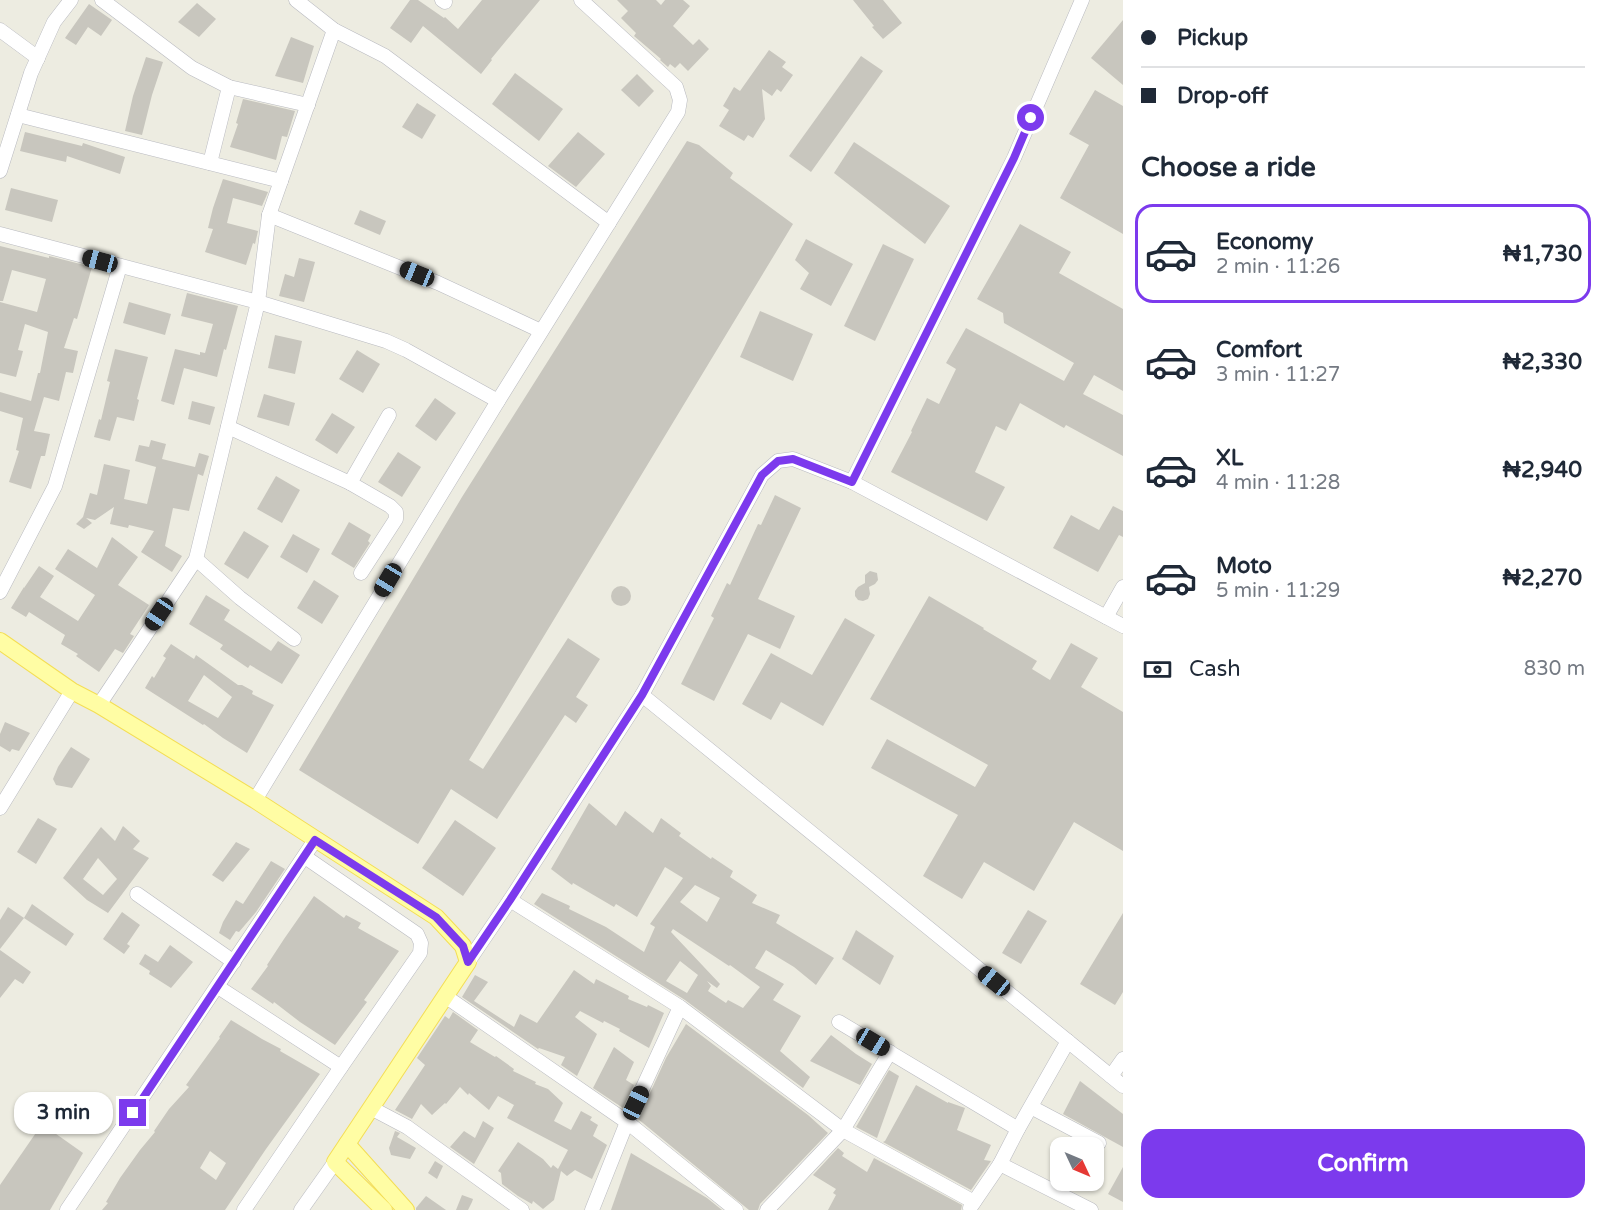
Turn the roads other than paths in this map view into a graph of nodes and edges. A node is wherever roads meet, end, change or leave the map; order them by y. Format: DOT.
graph roads {
  1 [pos="70,0"];
  2 [pos="102,0"];
  3 [pos="297,0"];
  4 [pos="582,0"];
  5 [pos="1082,0"];
  6 [pos="0,30"];
  7 [pos="334,30"];
  8 [pos="38,58"];
  9 [pos="229,87"];
  10 [pos="308,105"];
  11 [pos="16,121"];
  12 [pos="0,122"];
  13 [pos="210,163"];
  14 [pos="0,171"];
  15 [pos="281,181"];
  16 [pos="269,215"];
  17 [pos="609,223"];
  18 [pos="0,234"];
  19 [pos="120,267"];
  20 [pos="258,302"];
  21 [pos="541,331"];
  22 [pos="498,401"];
  23 [pos="389,415"];
  24 [pos="228,427"];
  25 [pos="852,482"];
  26 [pos="350,483"];
  27 [pos="196,560"];
  28 [pos="361,573"];
  29 [pos="1123,587"];
  30 [pos="0,592"];
  31 [pos="1106,617"];
  32 [pos="1123,626"];
  33 [pos="294,639"];
  34 [pos="0,640"];
  35 [pos="72,691"];
  36 [pos="642,695"];
  37 [pos="99,705"];
  38 [pos="255,800"];
  39 [pos="0,808"];
  40 [pos="315,840"];
  41 [pos="305,857"];
  42 [pos="137,894"];
  43 [pos="510,900"];
  44 [pos="234,962"];
  45 [pos="468,962"];
  46 [pos="218,987"];
  47 [pos="445,996"];
  48 [pos="680,1007"];
  49 [pos="839,1022"];
  50 [pos="1068,1041"];
  51 [pos="890,1052"];
  52 [pos="1123,1059"];
  53 [pos="341,1067"];
  54 [pos="1111,1076"];
  55 [pos="1123,1086"];
  56 [pos="1031,1107"];
  57 [pos="371,1108"];
  58 [pos="627,1122"];
  59 [pos="1018,1129"];
  60 [pos="843,1130"];
  61 [pos="1088,1137"];
  62 [pos="347,1144"];
  63 [pos="335,1162"];
  64 [pos="1000,1164"];
  65 [pos="971,1206"];
  66 [pos="67,1210"];
  67 [pos="244,1210"];
  68 [pos="301,1210"];
  69 [pos="384,1210"];
  70 [pos="406,1210"];
  71 [pos="522,1210"];
  72 [pos="592,1210"];
  73 [pos="736,1210"];
  74 [pos="767,1210"];
  75 [pos="1090,1210"];
  1 -- 8 [label="street"];
  2 -- 9 [label="street"];
  3 -- 7 [label="street"];
  4 -- 17 [label="street"];
  5 -- 25 [label="street"];
  6 -- 8 [label="street"];
  7 -- 10 [label="street"];
  7 -- 17 [label="street"];
  8 -- 11 [label="street"];
  9 -- 10 [label="street"];
  9 -- 13 [label="street"];
  10 -- 15 [label="street"];
  11 -- 12 [label="street"];
  11 -- 13 [label="street"];
  11 -- 14 [label="street"];
  13 -- 15 [label="street"];
  15 -- 16 [label="street"];
  16 -- 20 [label="street"];
  16 -- 21 [label="street"];
  17 -- 21 [label="street"];
  18 -- 19 [label="street"];
  19 -- 20 [label="street"];
  19 -- 30 [label="street"];
  20 -- 22 [label="street"];
  20 -- 24 [label="street"];
  21 -- 22 [label="street"];
  22 -- 38 [label="street"];
  23 -- 26 [label="street"];
  24 -- 26 [label="street"];
  24 -- 27 [label="street"];
  25 -- 31 [label="street"];
  25 -- 36 [label="street"];
  26 -- 28 [label="street"];
  27 -- 33 [label="street"];
  27 -- 37 [label="street"];
  29 -- 31 [label="street"];
  31 -- 32 [label="street"];
  34 -- 35 [label="main road"];
  35 -- 37 [label="main road"];
  35 -- 39 [label="street"];
  36 -- 43 [label="street"];
  36 -- 50 [label="street"];
  37 -- 38 [label="main road"];
  38 -- 40 [label="main road"];
  40 -- 41 [label="street"];
  40 -- 45 [label="main road"];
  41 -- 44 [label="street"];
  41 -- 53 [label="street"];
  42 -- 44 [label="street"];
  43 -- 45 [label="street"];
  43 -- 48 [label="street"];
  44 -- 46 [label="street"];
  45 -- 47 [label="main road"];
  46 -- 53 [label="street"];
  46 -- 66 [label="street"];
  47 -- 57 [label="main road"];
  47 -- 58 [label="street"];
  48 -- 58 [label="street"];
  48 -- 60 [label="street"];
  49 -- 51 [label="street"];
  50 -- 54 [label="street"];
  50 -- 56 [label="street"];
  51 -- 59 [label="street"];
  51 -- 60 [label="street"];
  52 -- 54 [label="street"];
  53 -- 67 [label="street"];
  54 -- 55 [label="street"];
  56 -- 59 [label="street"];
  56 -- 61 [label="street"];
  57 -- 62 [label="main road"];
  57 -- 71 [label="street"];
  58 -- 72 [label="street"];
  58 -- 73 [label="street"];
  59 -- 64 [label="street"];
  60 -- 65 [label="street"];
  60 -- 74 [label="street"];
  62 -- 63 [label="main road"];
  62 -- 70 [label="main road"];
  63 -- 68 [label="street"];
  63 -- 69 [label="main road"];
  64 -- 65 [label="street"];
  64 -- 75 [label="street"];
}
